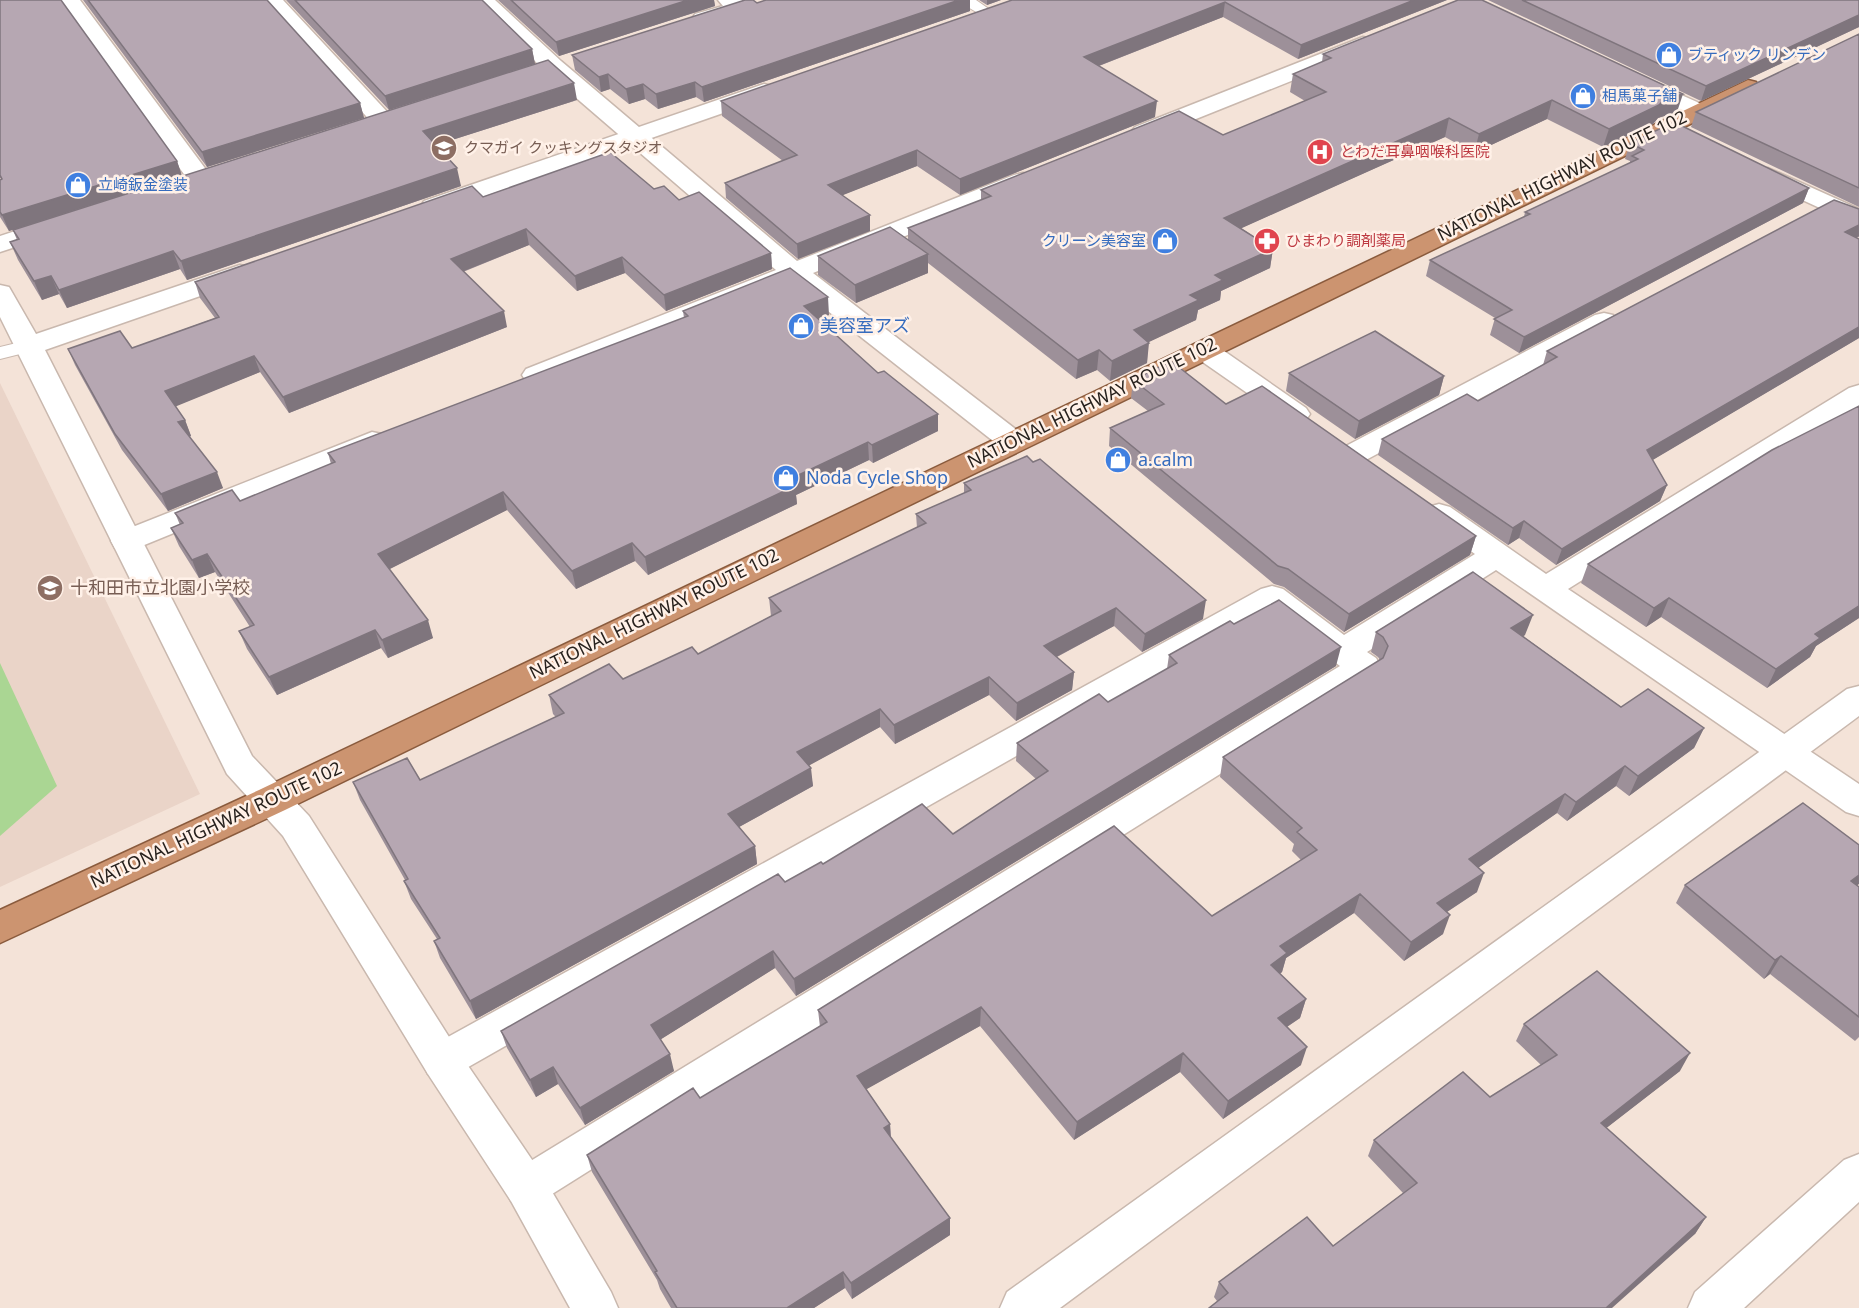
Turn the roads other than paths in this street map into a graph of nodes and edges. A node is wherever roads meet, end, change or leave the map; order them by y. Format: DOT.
graph roads {
  1 [pos="69,0"];
  2 [pos="271,0"];
  3 [pos="483,0"];
  4 [pos="728,0"];
  5 [pos="964,0"];
  6 [pos="998,10"];
  7 [pos="684,25"];
  8 [pos="954,25"];
  9 [pos="1379,38"];
  10 [pos="575,60"];
  11 [pos="553,66"];
  12 [pos="530,74"];
  13 [pos="1772,76"];
  14 [pos="1625,77"];
  15 [pos="785,83"];
  16 [pos="406,114"];
  17 [pos="383,122"];
  18 [pos="1696,125"];
  19 [pos="361,129"];
  20 [pos="633,136"];
  21 [pos="1125,139"];
  22 [pos="1745,163"];
  23 [pos="1047,170"];
  24 [pos="224,173"];
  25 [pos="201,180"];
  26 [pos="146,198"];
  27 [pos="1827,203"];
  28 [pos="406,215"];
  29 [pos="78,219"];
  30 [pos="1859,219"];
  31 [pos="1796,220"];
  32 [pos="0,243"];
  33 [pos="260,266"];
  34 [pos="793,272"];
  35 [pos="0,293"];
  36 [pos="1627,309"];
  37 [pos="14,350"];
  38 [pos="1204,350"];
  39 [pos="515,384"];
  40 [pos="1859,394"];
  41 [pos="393,433"];
  42 [pos="1012,441"];
  43 [pos="1335,441"];
  44 [pos="1382,474"];
  45 [pos="1420,501"];
  46 [pos="126,541"];
  47 [pos="1497,555"];
  48 [pos="1545,589"];
  49 [pos="1343,651"];
  50 [pos="1859,698"];
  51 [pos="1786,750"];
  52 [pos="272,800"];
  53 [pos="1859,802"];
  54 [pos="0,927"];
  55 [pos="442,1061"];
  56 [pos="1859,1174"];
  57 [pos="526,1187"];
  58 [pos="595,1308"];
  59 [pos="1023,1308"];
  60 [pos="1711,1308"];
  1 -- 25 [label="street"];
  2 -- 17 [label="street"];
  3 -- 11 [label="street"];
  4 -- 7 [label="street"];
  5 -- 6 [label="lane"];
  6 -- 8 [label="street"];
  9 -- 21 [label="street"];
  10 -- 11 [label="street"];
  11 -- 12 [label="street"];
  11 -- 20 [label="street"];
  13 -- 18 [label="highway, NATIONAL HIGHWAY ROUTE 102"];
  14 -- 18 [label="street"];
  15 -- 20 [label="street"];
  16 -- 17 [label="street"];
  17 -- 19 [label="street"];
  18 -- 38 [label="highway, NATIONAL HIGHWAY ROUTE 102"];
  20 -- 28 [label="street"];
  20 -- 34 [label="street"];
  22 -- 27 [label="street"];
  23 -- 34 [label="street"];
  24 -- 25 [label="street"];
  25 -- 26 [label="street"];
  27 -- 30 [label="street"];
  27 -- 31 [label="street"];
  29 -- 32 [label="street"];
  33 -- 37 [label="street"];
  34 -- 39 [label="street"];
  34 -- 42 [label="street"];
  35 -- 37 [label="street"];
  36 -- 43 [label="street"];
  37 -- 46 [label="street"];
  38 -- 42 [label="highway, NATIONAL HIGHWAY ROUTE 102"];
  38 -- 43 [label="street"];
  40 -- 48 [label="street"];
  41 -- 46 [label="street"];
  42 -- 52 [label="highway, NATIONAL HIGHWAY ROUTE 102"];
  43 -- 44 [label="street"];
  45 -- 47 [label="street"];
  46 -- 52 [label="street"];
  47 -- 48 [label="street"];
  47 -- 49 [label="street"];
  48 -- 51 [label="street"];
  49 -- 55 [label="street"];
  49 -- 57 [label="street"];
  50 -- 51 [label="street"];
  51 -- 53 [label="street"];
  51 -- 59 [label="street"];
  52 -- 54 [label="highway, NATIONAL HIGHWAY ROUTE 102"];
  52 -- 55 [label="street"];
  55 -- 57 [label="street"];
  56 -- 60 [label="street"];
  57 -- 58 [label="street"];
}
